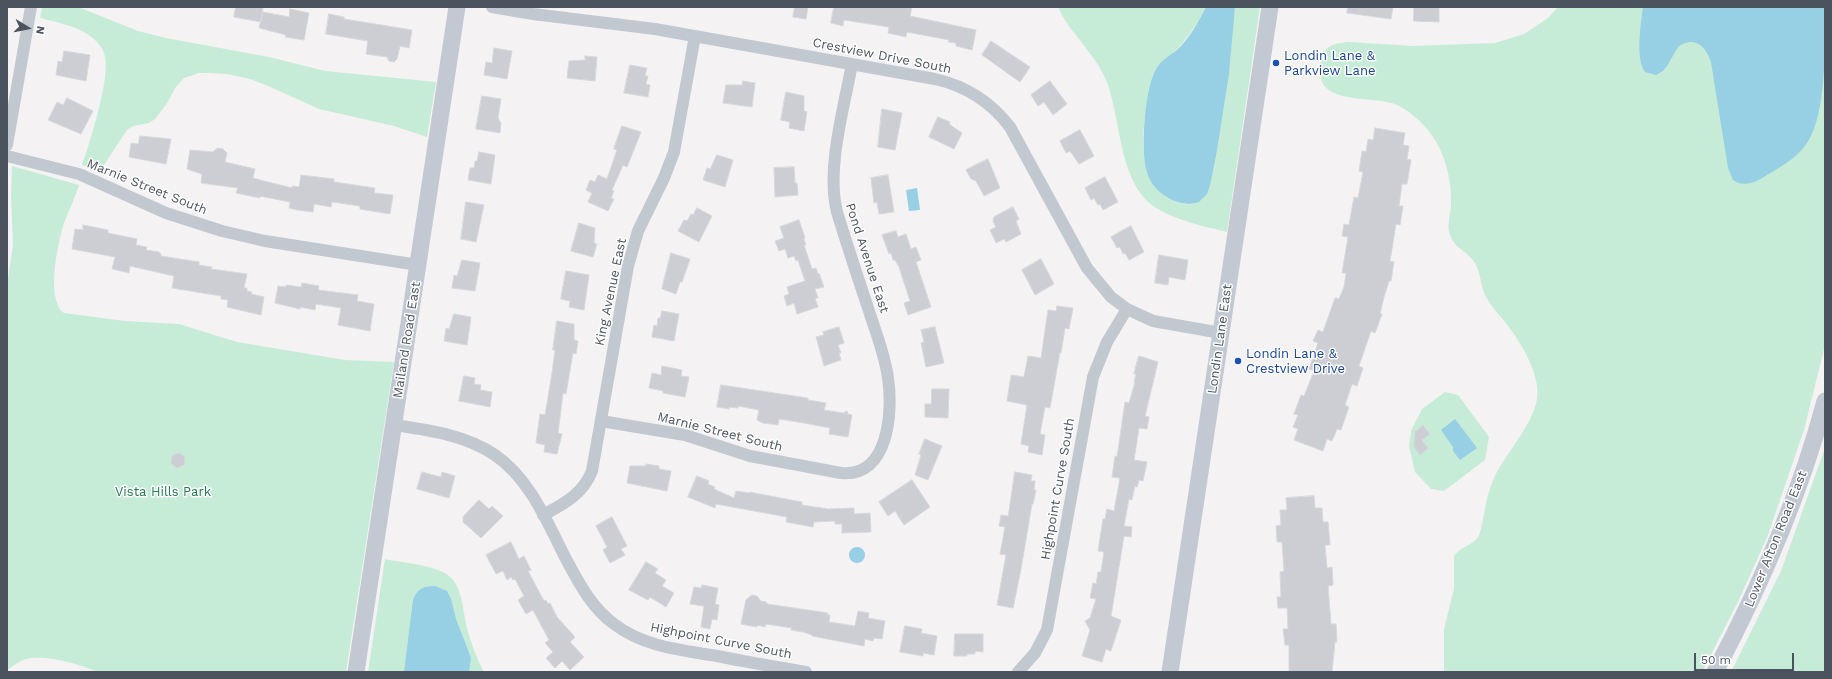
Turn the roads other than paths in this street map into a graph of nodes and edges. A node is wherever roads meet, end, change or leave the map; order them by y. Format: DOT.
graph roads {
  1 [pos="32,7"];
  2 [pos="457,7"];
  3 [pos="492,7"];
  4 [pos="1270,7"];
  5 [pos="695,36"];
  6 [pos="852,64"];
  7 [pos="7,145"];
  8 [pos="7,156"];
  9 [pos="418,264"];
  10 [pos="1127,309"];
  11 [pos="1221,334"];
  12 [pos="1825,401"];
  13 [pos="601,421"];
  14 [pos="394,425"];
  15 [pos="876,458"];
  16 [pos="543,515"];
  17 [pos="356,672"];
  18 [pos="806,672"];
  19 [pos="1018,672"];
  20 [pos="1170,672"];
  21 [pos="1715,672"];
  1 -- 7 [label="street"];
  2 -- 9 [label="street, Mailand Road East"];
  3 -- 5 [label="street, Crestview Drive South"];
  4 -- 11 [label="street, Londin Lane East"];
  5 -- 6 [label="street, Crestview Drive South"];
  5 -- 13 [label="street, King Avenue East"];
  6 -- 10 [label="street, Crestview Drive South"];
  6 -- 15 [label="street, Pond Avenue East"];
  8 -- 9 [label="street, Marnie Street South"];
  9 -- 14 [label="street, Mailand Road East"];
  10 -- 11 [label="street, Crestview Drive South"];
  10 -- 19 [label="street, Highpoint Curve South"];
  11 -- 20 [label="street, Londin Lane East"];
  12 -- 21 [label="street, Lower Afton Road East"];
  13 -- 15 [label="street, Marnie Street South"];
  13 -- 16 [label="street, King Avenue East"];
  14 -- 16 [label="street, Highpoint Curve South"];
  14 -- 17 [label="street, Mailand Road East"];
  16 -- 18 [label="street, Highpoint Curve South"];
}
